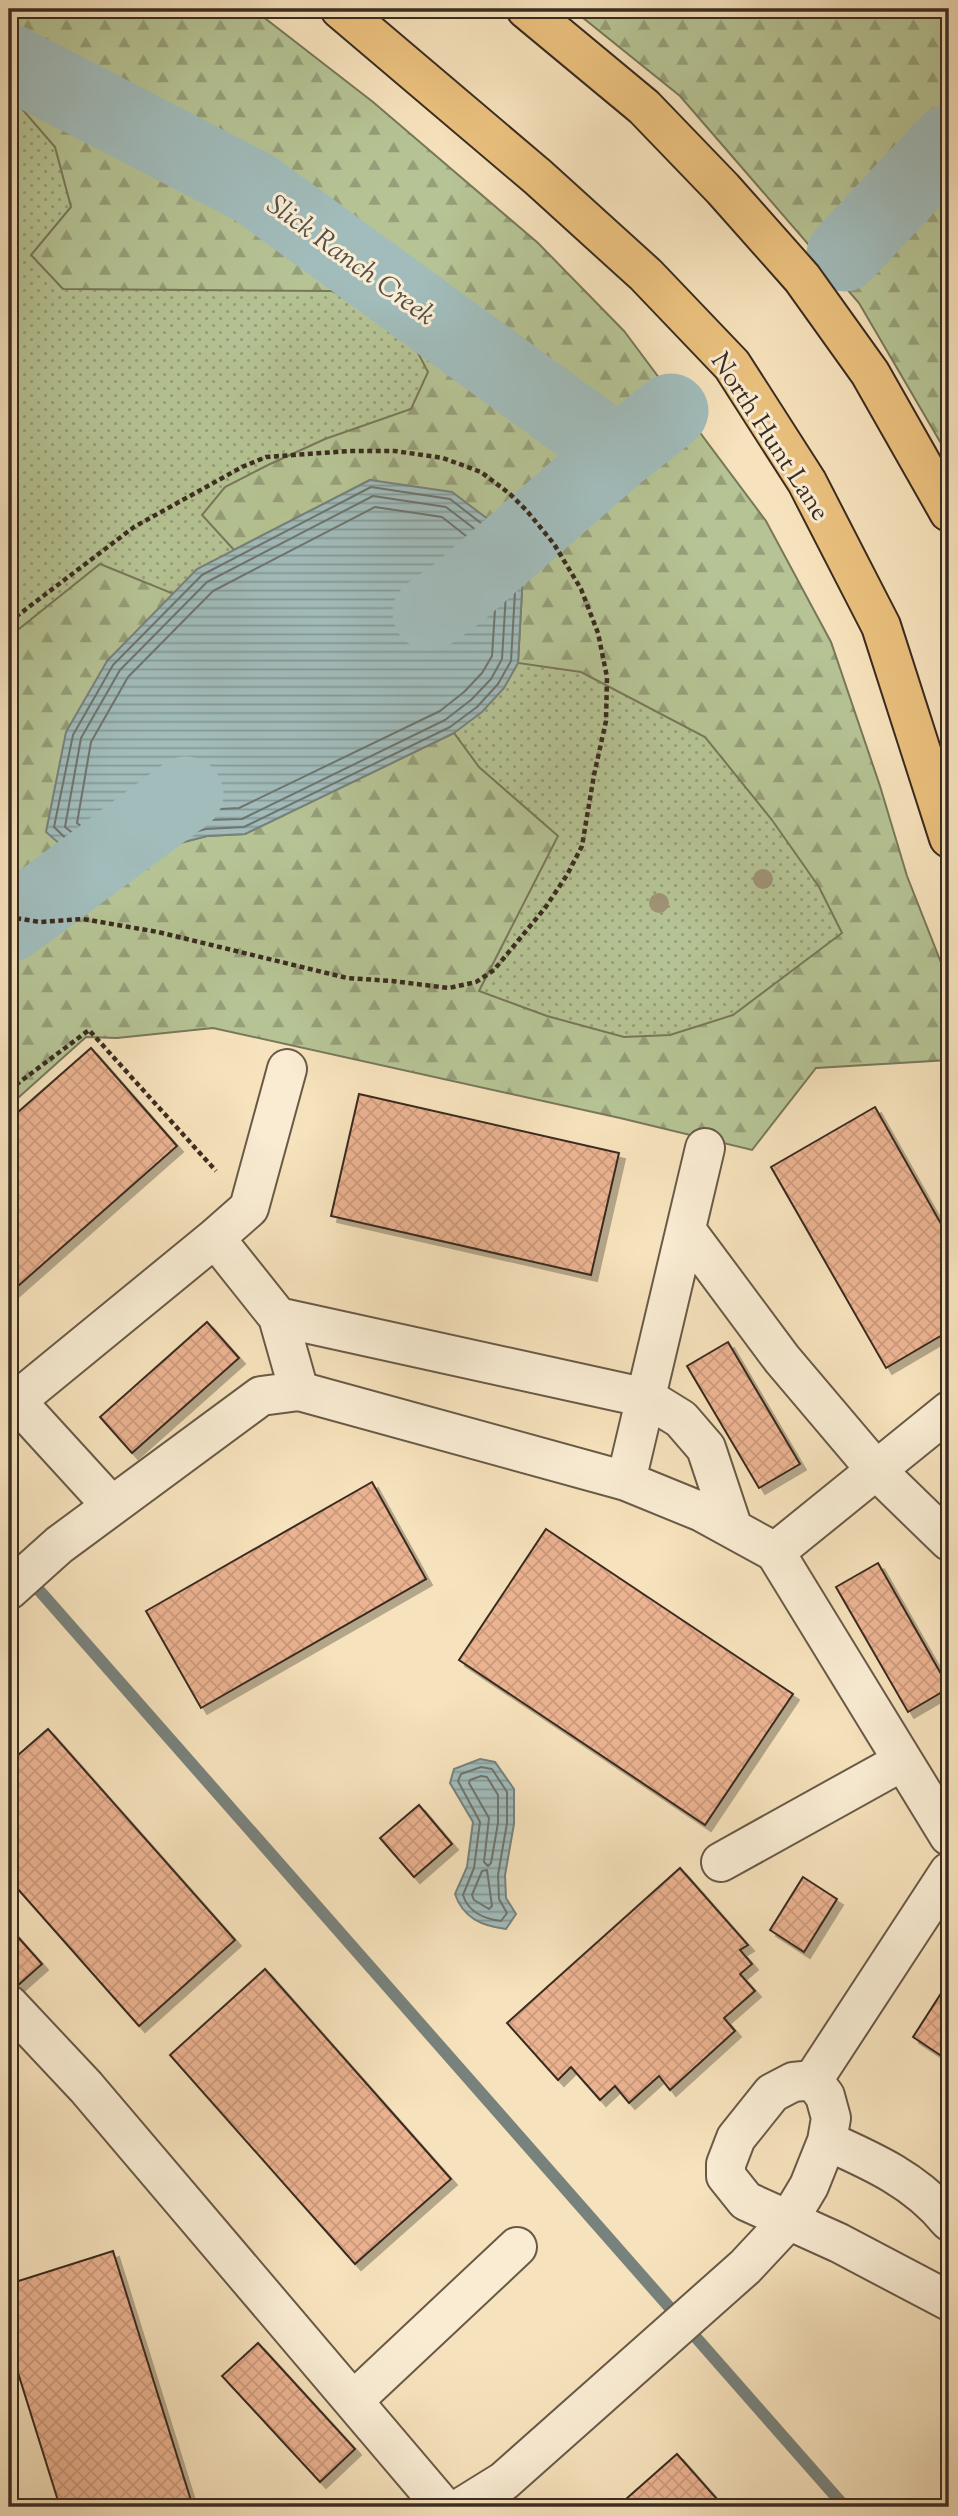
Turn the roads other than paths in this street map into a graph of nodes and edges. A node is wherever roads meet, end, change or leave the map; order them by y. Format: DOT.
graph roads {
  1 [pos="340,9"];
  2 [pos="526,9"];
  3 [pos="949,512"];
  4 [pos="948,826"];
  5 [pos="287,1069"];
  6 [pos="705,1148"];
  7 [pos="686,1230"];
  8 [pos="215,1238"];
  9 [pos="278,1317"];
  10 [pos="299,1391"];
  11 [pos="647,1398"];
  12 [pos="949,1411"];
  13 [pos="876,1470"];
  14 [pos="626,1481"];
  15 [pos="111,1505"];
  16 [pos="733,1529"];
  17 [pos="949,1541"];
  18 [pos="775,1552"];
  19 [pos="9,1590"];
  20 [pos="903,1761"];
  21 [pos="949,1836"];
  22 [pos="721,1862"];
  23 [pos="949,1872"];
  24 [pos="9,2005"];
  25 [pos="813,2080"];
  26 [pos="827,2141"];
  27 [pos="788,2221"];
  28 [pos="949,2221"];
  29 [pos="517,2247"];
  30 [pos="949,2301"];
  31 [pos="353,2401"];
  32 [pos="443,2507"];
  33 [pos="462,2507"];
  1 -- 4 [label="main road, North Hunt Lane"];
  2 -- 3 [label="main road"];
  5 -- 8 [label="lane"];
  6 -- 7 [label="lane"];
  7 -- 11 [label="lane"];
  7 -- 13 [label="lane"];
  8 -- 9 [label="lane"];
  8 -- 15 [label="lane"];
  9 -- 10 [label="lane"];
  9 -- 11 [label="lane"];
  10 -- 14 [label="lane"];
  10 -- 15 [label="lane"];
  11 -- 14 [label="lane"];
  11 -- 16 [label="lane"];
  12 -- 13 [label="lane"];
  13 -- 17 [label="lane"];
  13 -- 18 [label="lane"];
  14 -- 16 [label="lane"];
  15 -- 19 [label="lane"];
  16 -- 18 [label="lane"];
  18 -- 20 [label="lane"];
  20 -- 21 [label="lane"];
  20 -- 22 [label="lane"];
  23 -- 25 [label="lane"];
  24 -- 31 [label="lane"];
  25 -- 26 [label="lane"];
  25 -- 27 [label="lane"];
  26 -- 27 [label="lane"];
  26 -- 28 [label="lane"];
  27 -- 30 [label="lane"];
  27 -- 33 [label="lane"];
  29 -- 31 [label="lane"];
  31 -- 32 [label="lane"];
}
